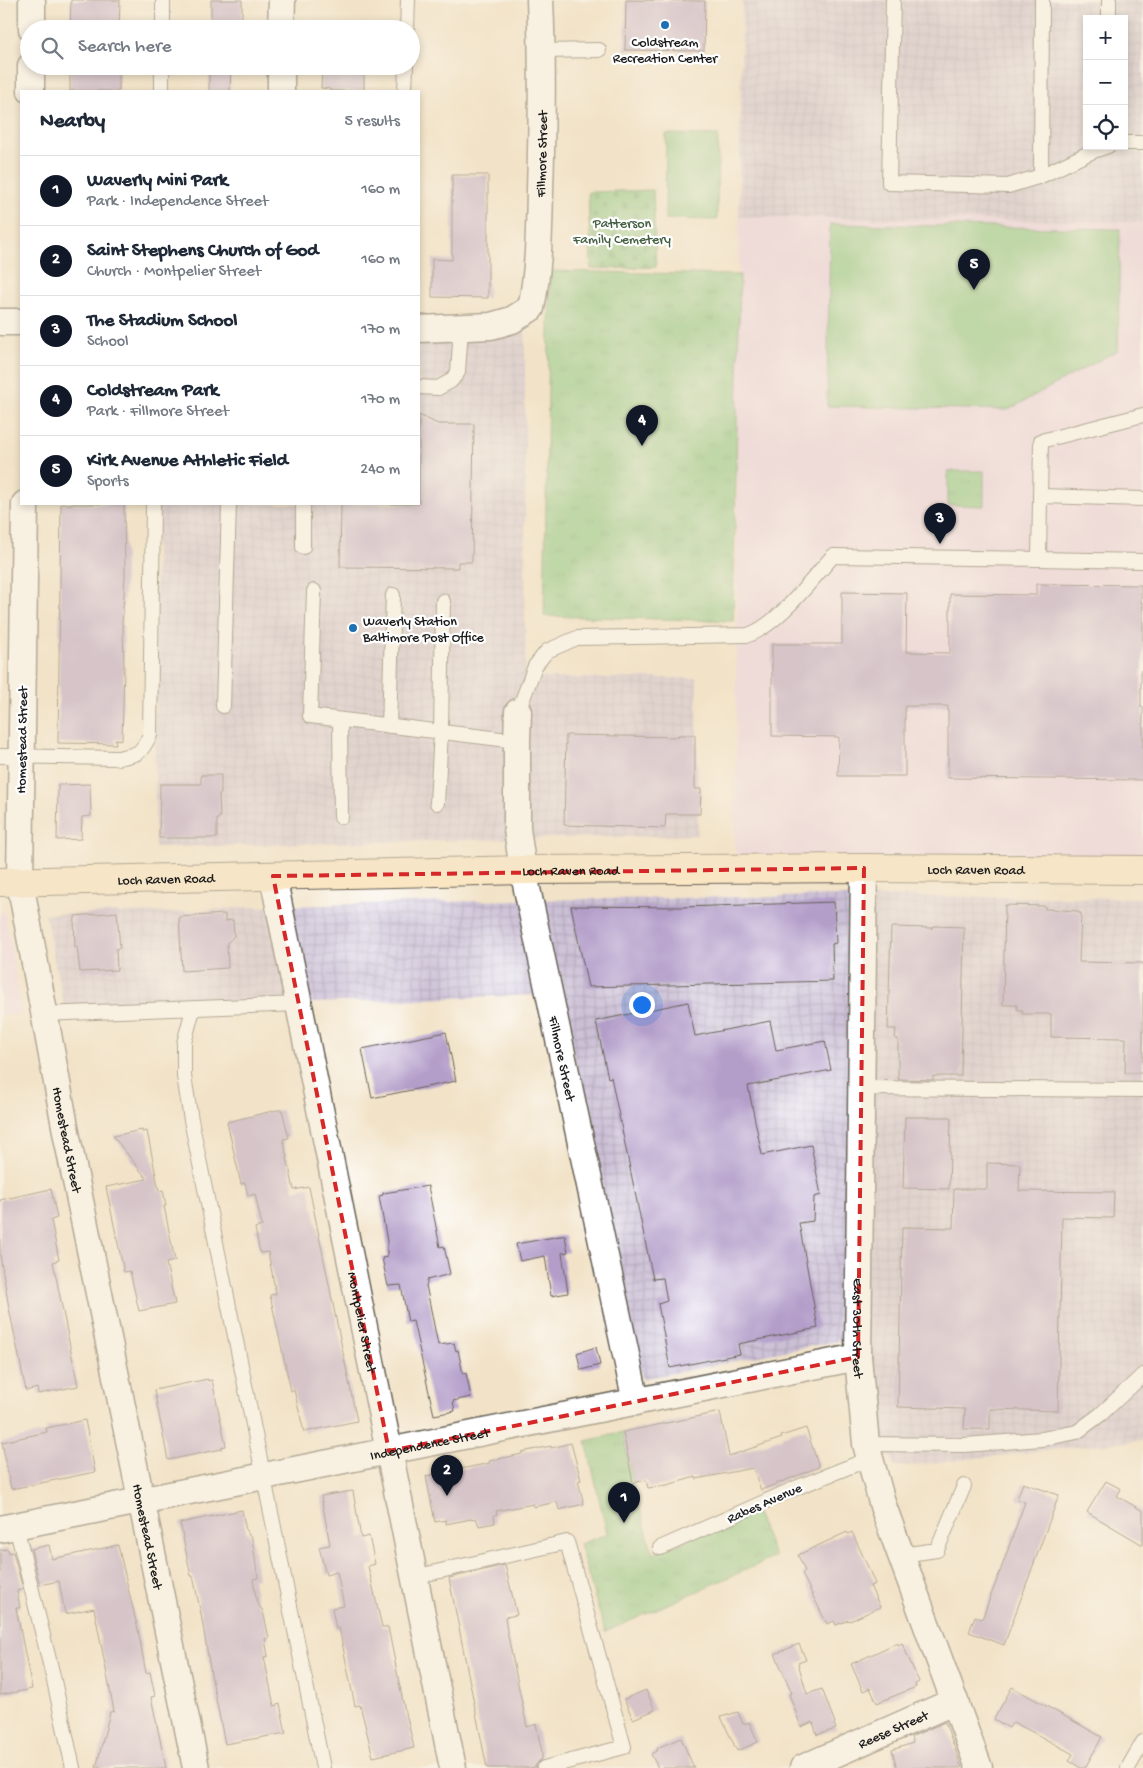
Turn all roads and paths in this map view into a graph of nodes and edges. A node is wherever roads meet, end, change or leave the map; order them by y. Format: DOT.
graph roads {
  1 [pos="32,0"];
  2 [pos="163,0"];
  3 [pos="282,0"];
  4 [pos="408,0"];
  5 [pos="540,0"];
  6 [pos="892,0"];
  7 [pos="1042,0"];
  8 [pos="1109,0"];
  9 [pos="1109,15"];
  10 [pos="32,20"];
  11 [pos="163,20"];
  12 [pos="282,20"];
  13 [pos="407,20"];
  14 [pos="599,50"];
  15 [pos="543,51"];
  16 [pos="31,75"];
  17 [pos="162,75"];
  18 [pos="281,75"];
  19 [pos="406,75"];
  20 [pos="31,90"];
  21 [pos="162,90"];
  22 [pos="280,90"];
  23 [pos="405,90"];
  24 [pos="1128,143"];
  25 [pos="1143,143"];
  26 [pos="1097,150"];
  27 [pos="1041,176"];
  28 [pos="0,322"];
  29 [pos="20,322"];
  30 [pos="462,328"];
  31 [pos="420,329"];
  32 [pos="420,387"];
  33 [pos="1143,415"];
  34 [pos="1040,496"];
  35 [pos="1143,499"];
  36 [pos="25,505"];
  37 [pos="153,505"];
  38 [pos="229,505"];
  39 [pos="303,505"];
  40 [pos="303,547"];
  41 [pos="1039,559"];
  42 [pos="1143,561"];
  43 [pos="314,591"];
  44 [pos="393,595"];
  45 [pos="443,600"];
  46 [pos="223,706"];
  47 [pos="518,712"];
  48 [pos="340,720"];
  49 [pos="389,726"];
  50 [pos="441,732"];
  51 [pos="517,741"];
  52 [pos="10,756"];
  53 [pos="437,803"];
  54 [pos="341,817"];
  55 [pos="864,868"];
  56 [pos="523,870"];
  57 [pos="1143,870"];
  58 [pos="273,876"];
  59 [pos="10,882"];
  60 [pos="299,1004"];
  61 [pos="192,1008"];
  62 [pos="43,1014"];
  63 [pos="861,1088"];
  64 [pos="1143,1090"];
  65 [pos="858,1357"];
  66 [pos="1143,1375"];
  67 [pos="636,1402"];
  68 [pos="389,1451"];
  69 [pos="867,1452"];
  70 [pos="264,1476"];
  71 [pos="964,1486"];
  72 [pos="142,1501"];
  73 [pos="8,1528"];
  74 [pos="660,1548"];
  75 [pos="901,1555"];
  76 [pos="414,1577"];
  77 [pos="955,1701"];
  78 [pos="1143,1742"];
  79 [pos="73,1768"];
  80 [pos="196,1768"];
  81 [pos="322,1768"];
  82 [pos="453,1768"];
  83 [pos="544,1768"];
  84 [pos="803,1768"];
  85 [pos="979,1768"];
  86 [pos="1128,1768"];
  1 -- 10 [label="street"];
  2 -- 11 [label="lane"];
  3 -- 12 [label="street"];
  4 -- 13 [label="lane"];
  5 -- 15 [label="street, Fillmore Street"];
  6 -- 27 [label="lane"];
  7 -- 27 [label="lane"];
  8 -- 9 [label="lane"];
  14 -- 15 [label="lane"];
  15 -- 30 [label="street, Fillmore Street"];
  16 -- 20 [label="street"];
  17 -- 21 [label="lane"];
  18 -- 22 [label="street"];
  19 -- 23 [label="lane"];
  24 -- 25 [label="lane"];
  26 -- 27 [label="lane"];
  28 -- 29 [label="street"];
  30 -- 31 [label="street"];
  30 -- 32 [label="lane"];
  33 -- 34 [label="lane"];
  34 -- 35 [label="lane"];
  34 -- 41 [label="lane"];
  36 -- 52 [label="street, Homestead Street"];
  37 -- 52 [label="lane"];
  38 -- 46 [label="lane"];
  39 -- 40 [label="lane"];
  41 -- 42 [label="lane"];
  41 -- 47 [label="lane"];
  43 -- 48 [label="lane"];
  44 -- 49 [label="lane"];
  45 -- 50 [label="lane"];
  47 -- 51 [label="street, Fillmore Street"];
  48 -- 49 [label="lane"];
  48 -- 54 [label="lane"];
  49 -- 50 [label="lane"];
  50 -- 51 [label="lane"];
  50 -- 53 [label="lane"];
  51 -- 56 [label="street, Fillmore Street"];
  52 -- 59 [label="street, Homestead Street"];
  55 -- 56 [label="main road, Loch Raven Road"];
  55 -- 57 [label="main road, Loch Raven Road"];
  55 -- 63 [label="street, East 30th Street"];
  56 -- 58 [label="main road, Loch Raven Road"];
  56 -- 67 [label="street, Fillmore Street"];
  58 -- 59 [label="main road, Loch Raven Road"];
  58 -- 60 [label="street, Montpelier Street"];
  59 -- 62 [label="street, Homestead Street"];
  60 -- 61 [label="lane"];
  60 -- 68 [label="street, Montpelier Street"];
  61 -- 62 [label="lane"];
  61 -- 70 [label="lane"];
  62 -- 72 [label="street, Homestead Street"];
  63 -- 64 [label="lane"];
  63 -- 65 [label="street, East 30th Street"];
  65 -- 67 [label="street, Independence Street"];
  65 -- 69 [label="street, East 30th Street"];
  66 -- 69 [label="lane"];
  67 -- 68 [label="street, Independence Street"];
  68 -- 70 [label="street, Independence Street"];
  68 -- 76 [label="street, Montpelier Street"];
  69 -- 74 [label="lane, Rabes Avenue"];
  69 -- 75 [label="street, East 30th Street"];
  70 -- 72 [label="street, Independence Street"];
  70 -- 81 [label="lane"];
  71 -- 75 [label="lane"];
  72 -- 73 [label="street, Independence Street"];
  72 -- 80 [label="street, Homestead Street"];
  73 -- 79 [label="lane"];
  75 -- 77 [label="street, East 30th Street"];
  76 -- 82 [label="street, Montpelier Street"];
  76 -- 83 [label="lane"];
  77 -- 84 [label="street, Reese Street"];
  77 -- 85 [label="street, East 30th Street"];
  78 -- 86 [label="lane"];
}
